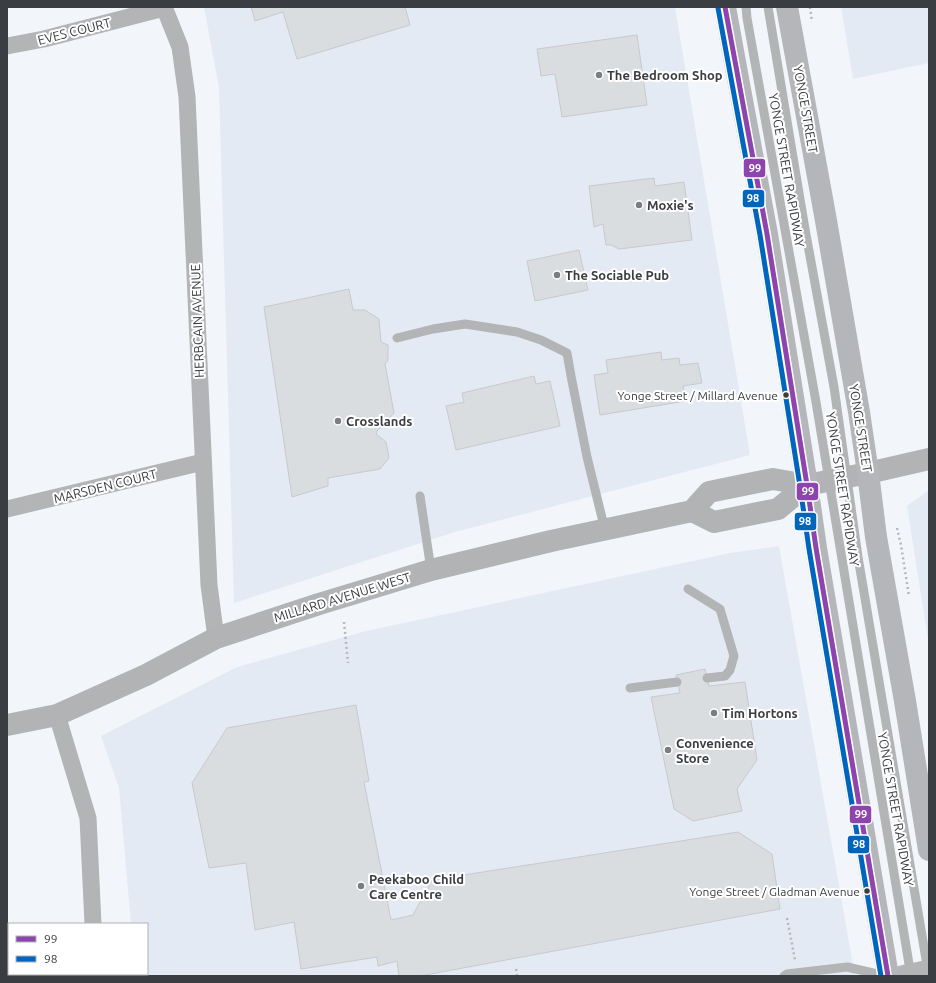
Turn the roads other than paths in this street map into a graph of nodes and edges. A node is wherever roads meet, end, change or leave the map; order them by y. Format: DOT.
graph roads {
  1 [pos="164,7"];
  2 [pos="725,7"];
  3 [pos="746,7"];
  4 [pos="768,7"];
  5 [pos="787,7"];
  6 [pos="7,46"];
  7 [pos="397,338"];
  8 [pos="929,459"];
  9 [pos="203,462"];
  10 [pos="868,473"];
  11 [pos="838,479"];
  12 [pos="807,485"];
  13 [pos="420,496"];
  14 [pos="7,509"];
  15 [pos="692,511"];
  16 [pos="605,530"];
  17 [pos="431,570"];
  18 [pos="688,588"];
  19 [pos="216,638"];
  20 [pos="707,678"];
  21 [pos="677,682"];
  22 [pos="630,688"];
  23 [pos="57,715"];
  24 [pos="7,725"];
  25 [pos="929,850"];
  26 [pos="93,923"];
  27 [pos="928,971"];
  28 [pos="911,974"];
  29 [pos="786,975"];
  30 [pos="887,976"];
  31 [pos="892,976"];
  1 -- 6 [label="street, EVES COURT"];
  1 -- 9 [label="street, HERBCAIN AVENUE"];
  2 -- 12 [label="main road"];
  3 -- 11 [label="lane, YONGE STREET RAPIDWAY"];
  4 -- 11 [label="lane, YONGE STREET RAPIDWAY"];
  5 -- 10 [label="main road, YONGE STREET"];
  7 -- 16 [label="lane"];
  8 -- 10 [label="main road"];
  9 -- 14 [label="street, MARSDEN COURT"];
  9 -- 19 [label="street, HERBCAIN AVENUE"];
  10 -- 11 [label="main road"];
  10 -- 25 [label="main road, YONGE STREET"];
  11 -- 12 [label="main road"];
  11 -- 27 [label="lane, YONGE STREET RAPIDWAY"];
  11 -- 28 [label="lane, YONGE STREET RAPIDWAY"];
  12 -- 15 [label="main road"];
  12 -- 15 [label="main road"];
  12 -- 30 [label="main road"];
  13 -- 17 [label="lane"];
  15 -- 16 [label="main road, MILLARD AVENUE WEST"];
  16 -- 17 [label="main road, MILLARD AVENUE WEST"];
  17 -- 19 [label="main road, MILLARD AVENUE WEST"];
  18 -- 20 [label="lane"];
  19 -- 23 [label="main road, MILLARD AVENUE WEST"];
  21 -- 22 [label="lane"];
  23 -- 24 [label="main road, MILLARD AVENUE WEST"];
  23 -- 26 [label="street"];
  27 -- 28 [label="street"];
  28 -- 31 [label="street"];
  29 -- 30 [label="lane"];
}
